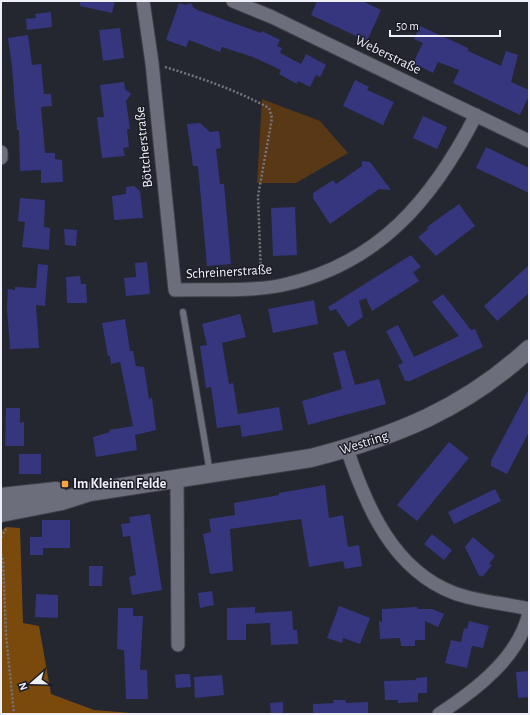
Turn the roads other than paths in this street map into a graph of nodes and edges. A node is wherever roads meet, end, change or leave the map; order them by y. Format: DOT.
graph roads {
  1 [pos="144,1"];
  2 [pos="233,1"];
  3 [pos="476,115"];
  4 [pos="529,141"];
  5 [pos="1,152"];
  6 [pos="1,158"];
  7 [pos="174,290"];
  8 [pos="183,312"];
  9 [pos="529,348"];
  10 [pos="347,449"];
  11 [pos="210,475"];
  12 [pos="177,480"];
  13 [pos="90,492"];
  14 [pos="1,497"];
  15 [pos="1,513"];
  16 [pos="529,609"];
  17 [pos="529,613"];
  18 [pos="178,645"];
  19 [pos="439,714"];
  1 -- 7 [label="street, Böttcherstraße"];
  2 -- 3 [label="street, Weberstraße"];
  3 -- 4 [label="street, Weberstraße"];
  3 -- 7 [label="street, Schreinerstraße"];
  5 -- 6 [label="street"];
  8 -- 11 [label="lane"];
  9 -- 10 [label="street, Westring"];
  10 -- 11 [label="street, Westring"];
  10 -- 16 [label="street"];
  11 -- 12 [label="street, Westring"];
  12 -- 13 [label="street, Westring"];
  12 -- 18 [label="street"];
  13 -- 14 [label="street, Westring"];
  13 -- 15 [label="street, Westring"];
  17 -- 19 [label="street"];
}
